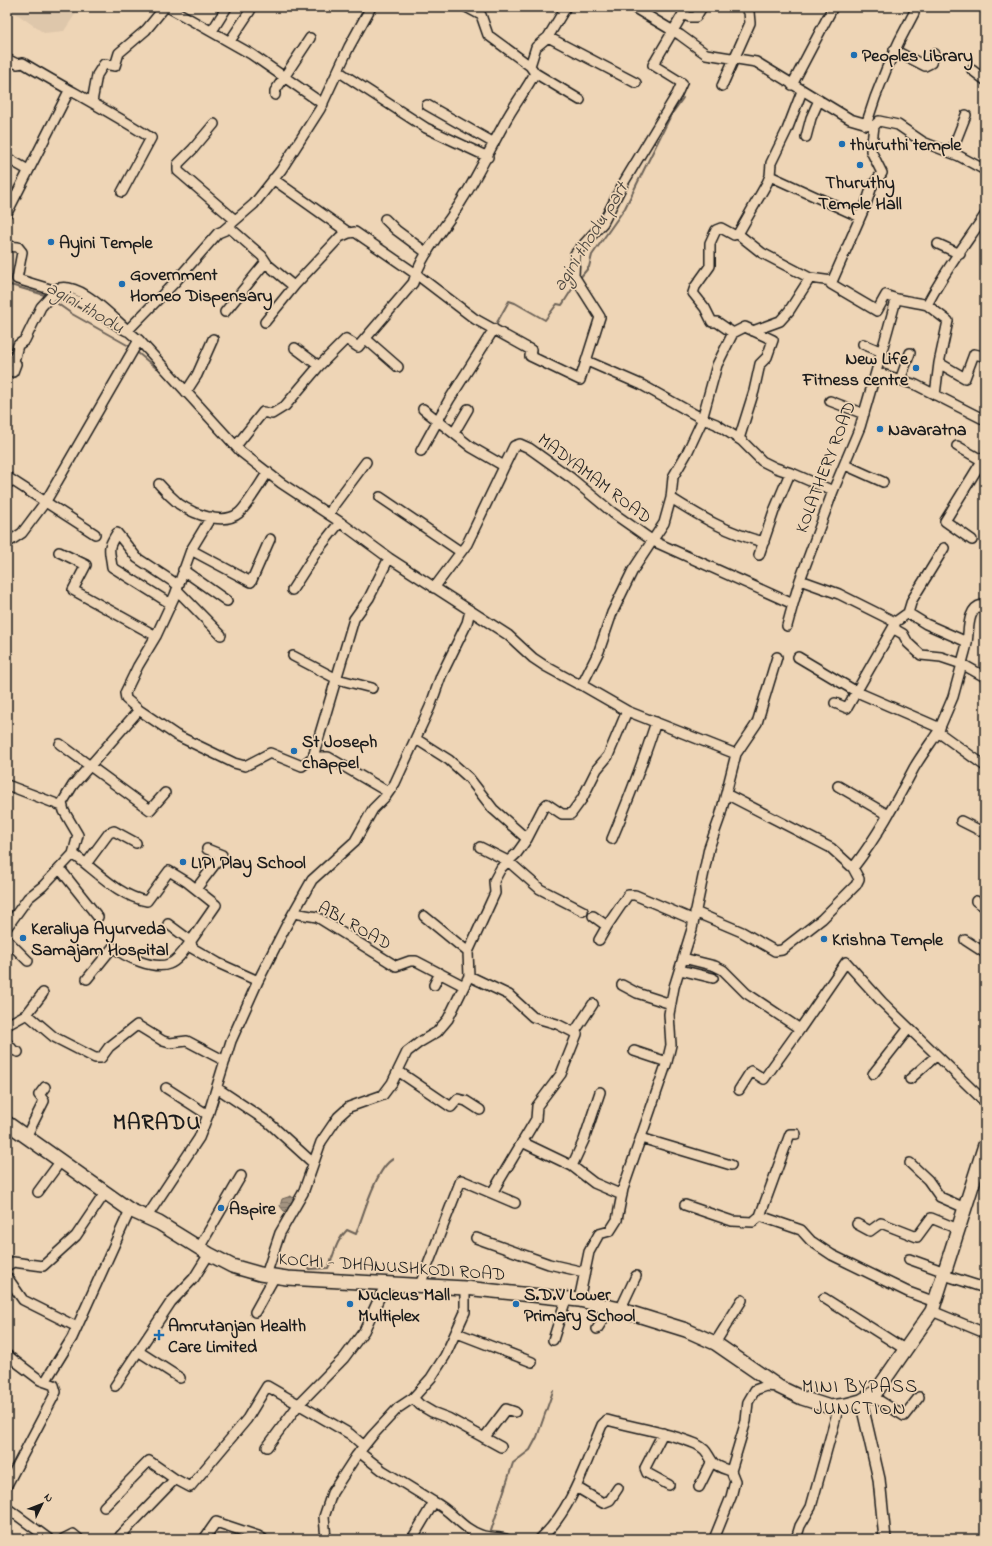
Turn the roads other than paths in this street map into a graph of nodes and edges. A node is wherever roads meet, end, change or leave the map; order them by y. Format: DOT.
graph roads {
  1 [pos="166,7"];
  2 [pos="227,7"];
  3 [pos="371,7"];
  4 [pos="466,7"];
  5 [pos="566,7"];
  6 [pos="633,7"];
  7 [pos="702,7"];
  8 [pos="745,7"];
  9 [pos="833,7"];
  10 [pos="915,7"];
  11 [pos="250,11"];
  12 [pos="685,11"];
  13 [pos="673,30"];
  14 [pos="212,31"];
  15 [pos="548,37"];
  16 [pos="310,38"];
  17 [pos="230,42"];
  18 [pos="894,50"];
  19 [pos="934,54"];
  20 [pos="7,59"];
  21 [pos="732,59"];
  22 [pos="532,70"];
  23 [pos="972,70"];
  24 [pos="338,71"];
  25 [pos="284,76"];
  26 [pos="985,80"];
  27 [pos="636,83"];
  28 [pos="792,85"];
  29 [pos="722,86"];
  30 [pos="69,91"];
  31 [pos="802,91"];
  32 [pos="275,95"];
  33 [pos="580,100"];
  34 [pos="819,100"];
  35 [pos="92,102"];
  36 [pos="323,104"];
  37 [pos="427,105"];
  38 [pos="966,115"];
  39 [pos="214,124"];
  40 [pos="870,125"];
  41 [pos="806,137"];
  42 [pos="494,143"];
  43 [pos="951,153"];
  44 [pos="488,157"];
  45 [pos="7,158"];
  46 [pos="28,170"];
  47 [pos="985,170"];
  48 [pos="770,176"];
  49 [pos="273,179"];
  50 [pos="122,192"];
  51 [pos="7,213"];
  52 [pos="985,215"];
  53 [pos="860,217"];
  54 [pos="385,219"];
  55 [pos="235,220"];
  56 [pos="224,230"];
  57 [pos="349,232"];
  58 [pos="738,234"];
  59 [pos="938,244"];
  60 [pos="7,246"];
  61 [pos="427,253"];
  62 [pos="960,254"];
  63 [pos="265,263"];
  64 [pos="416,274"];
  65 [pos="810,278"];
  66 [pos="832,281"];
  67 [pos="295,285"];
  68 [pos="896,300"];
  69 [pos="927,305"];
  70 [pos="225,312"];
  71 [pos="265,322"];
  72 [pos="494,329"];
  73 [pos="127,331"];
  74 [pos="753,331"];
  75 [pos="733,333"];
  76 [pos="366,338"];
  77 [pos="213,339"];
  78 [pos="139,340"];
  79 [pos="863,344"];
  80 [pos="296,348"];
  81 [pos="880,351"];
  82 [pos="910,353"];
  83 [pos="983,356"];
  84 [pos="587,362"];
  85 [pos="939,363"];
  86 [pos="319,366"];
  87 [pos="398,367"];
  88 [pos="13,372"];
  89 [pos="876,372"];
  90 [pos="900,380"];
  91 [pos="186,392"];
  92 [pos="935,394"];
  93 [pos="830,401"];
  94 [pos="423,409"];
  95 [pos="468,409"];
  96 [pos="864,414"];
  97 [pos="701,418"];
  98 [pos="985,420"];
  99 [pos="439,421"];
  100 [pos="454,433"];
  101 [pos="739,439"];
  102 [pos="236,446"];
  103 [pos="956,446"];
  104 [pos="422,451"];
  105 [pos="984,458"];
  106 [pos="366,462"];
  107 [pos="844,465"];
  108 [pos="504,466"];
  109 [pos="268,472"];
  110 [pos="790,473"];
  111 [pos="7,477"];
  112 [pos="883,482"];
  113 [pos="159,484"];
  114 [pos="833,491"];
  115 [pos="380,497"];
  116 [pos="671,498"];
  117 [pos="46,500"];
  118 [pos="329,515"];
  119 [pos="211,517"];
  120 [pos="340,522"];
  121 [pos="95,534"];
  122 [pos="270,539"];
  123 [pos="972,540"];
  124 [pos="653,541"];
  125 [pos="764,542"];
  126 [pos="7,543"];
  127 [pos="944,548"];
  128 [pos="191,550"];
  129 [pos="58,552"];
  130 [pos="461,552"];
  131 [pos="759,555"];
  132 [pos="389,558"];
  133 [pos="183,570"];
  134 [pos="800,580"];
  135 [pos="177,587"];
  136 [pos="434,588"];
  137 [pos="292,590"];
  138 [pos="227,601"];
  139 [pos="171,604"];
  140 [pos="793,604"];
  141 [pos="982,605"];
  142 [pos="470,611"];
  143 [pos="908,613"];
  144 [pos="894,624"];
  145 [pos="787,626"];
  146 [pos="221,635"];
  147 [pos="156,636"];
  148 [pos="967,642"];
  149 [pos="293,656"];
  150 [pos="777,657"];
  151 [pos="798,657"];
  152 [pos="962,664"];
  153 [pos="985,677"];
  154 [pos="337,679"];
  155 [pos="580,684"];
  156 [pos="372,688"];
  157 [pos="857,692"];
  158 [pos="835,703"];
  159 [pos="139,710"];
  160 [pos="628,711"];
  161 [pos="656,722"];
  162 [pos="939,730"];
  163 [pos="416,739"];
  164 [pos="60,744"];
  165 [pos="736,754"];
  166 [pos="314,757"];
  167 [pos="92,765"];
  168 [pos="985,766"];
  169 [pos="7,785"];
  170 [pos="838,786"];
  171 [pos="388,792"];
  172 [pos="165,793"];
  173 [pos="726,794"];
  174 [pos="62,806"];
  175 [pos="888,815"];
  176 [pos="961,821"];
  177 [pos="985,833"];
  178 [pos="527,839"];
  179 [pos="612,839"];
  180 [pos="136,843"];
  181 [pos="480,847"];
  182 [pos="207,849"];
  183 [pos="73,854"];
  184 [pos="508,861"];
  185 [pos="86,864"];
  186 [pos="853,868"];
  187 [pos="60,869"];
  188 [pos="196,889"];
  189 [pos="976,901"];
  190 [pos="985,907"];
  191 [pos="584,911"];
  192 [pos="294,913"];
  193 [pos="424,916"];
  194 [pos="593,916"];
  195 [pos="694,916"];
  196 [pos="98,917"];
  197 [pos="168,924"];
  198 [pos="607,926"];
  199 [pos="7,927"];
  200 [pos="7,940"];
  201 [pos="599,940"];
  202 [pos="965,940"];
  203 [pos="191,941"];
  204 [pos="468,952"];
  205 [pos="985,953"];
  206 [pos="683,958"];
  207 [pos="28,961"];
  208 [pos="680,970"];
  209 [pos="440,973"];
  210 [pos="470,976"];
  211 [pos="713,978"];
  212 [pos="87,979"];
  213 [pos="258,981"];
  214 [pos="622,985"];
  215 [pos="434,986"];
  216 [pos="464,986"];
  217 [pos="43,993"];
  218 [pos="593,1004"];
  219 [pos="671,1004"];
  220 [pos="27,1014"];
  221 [pos="7,1025"];
  222 [pos="909,1028"];
  223 [pos="800,1029"];
  224 [pos="574,1033"];
  225 [pos="7,1043"];
  226 [pos="634,1051"];
  227 [pos="18,1052"];
  228 [pos="936,1056"];
  229 [pos="660,1060"];
  230 [pos="225,1061"];
  231 [pos="398,1071"];
  232 [pos="873,1074"];
  233 [pos="910,1079"];
  234 [pos="45,1087"];
  235 [pos="166,1088"];
  236 [pos="217,1088"];
  237 [pos="739,1090"];
  238 [pos="600,1092"];
  239 [pos="985,1102"];
  240 [pos="480,1110"];
  241 [pos="208,1116"];
  242 [pos="7,1124"];
  243 [pos="796,1134"];
  244 [pos="26,1138"];
  245 [pos="641,1138"];
  246 [pos="522,1142"];
  247 [pos="984,1153"];
  248 [pos="60,1162"];
  249 [pos="313,1163"];
  250 [pos="910,1163"];
  251 [pos="730,1165"];
  252 [pos="572,1166"];
  253 [pos="241,1176"];
  254 [pos="38,1192"];
  255 [pos="105,1193"];
  256 [pos="492,1193"];
  257 [pos="622,1195"];
  258 [pos="515,1203"];
  259 [pos="685,1204"];
  260 [pos="965,1208"];
  261 [pos="130,1210"];
  262 [pos="760,1216"];
  263 [pos="146,1218"];
  264 [pos="857,1224"];
  265 [pos="958,1230"];
  266 [pos="476,1238"];
  267 [pos="204,1251"];
  268 [pos="909,1259"];
  269 [pos="7,1266"];
  270 [pos="584,1272"];
  271 [pos="944,1273"];
  272 [pos="270,1275"];
  273 [pos="636,1276"];
  274 [pos="7,1277"];
  275 [pos="386,1283"];
  276 [pos="420,1285"];
  277 [pos="465,1288"];
  278 [pos="985,1288"];
  279 [pos="824,1298"];
  280 [pos="572,1299"];
  281 [pos="742,1300"];
  282 [pos="934,1307"];
  283 [pos="615,1308"];
  284 [pos="255,1312"];
  285 [pos="77,1327"];
  286 [pos="597,1329"];
  287 [pos="985,1332"];
  288 [pos="457,1333"];
  289 [pos="553,1340"];
  290 [pos="715,1343"];
  291 [pos="906,1350"];
  292 [pos="138,1351"];
  293 [pos="7,1355"];
  294 [pos="532,1362"];
  295 [pos="180,1378"];
  296 [pos="45,1382"];
  297 [pos="115,1386"];
  298 [pos="779,1387"];
  299 [pos="413,1398"];
  300 [pos="867,1398"];
  301 [pos="919,1398"];
  302 [pos="298,1404"];
  303 [pos="839,1406"];
  304 [pos="515,1412"];
  305 [pos="663,1433"];
  306 [pos="484,1438"];
  307 [pos="267,1446"];
  308 [pos="502,1447"];
  309 [pos="362,1449"];
  310 [pos="712,1461"];
  311 [pos="731,1471"];
  312 [pos="175,1479"];
  313 [pos="7,1485"];
  314 [pos="669,1485"];
  315 [pos="576,1487"];
  316 [pos="699,1487"];
  317 [pos="618,1488"];
  318 [pos="434,1502"];
  319 [pos="104,1507"];
  320 [pos="7,1508"];
  321 [pos="799,1538"];
  322 [pos="49,1539"];
  323 [pos="64,1539"];
  324 [pos="79,1539"];
  325 [pos="123,1539"];
  326 [pos="204,1539"];
  327 [pos="263,1539"];
  328 [pos="326,1539"];
  329 [pos="412,1539"];
  330 [pos="506,1539"];
  331 [pos="540,1539"];
  332 [pos="714,1539"];
  333 [pos="885,1539"];
  1 -- 14 [label="street"];
  1 -- 35 [label="street"];
  2 -- 14 [label="street"];
  3 -- 24 [label="street"];
  4 -- 22 [label="street"];
  5 -- 15 [label="street"];
  6 -- 13 [label="street"];
  7 -- 12 [label="street"];
  8 -- 21 [label="street"];
  9 -- 28 [label="street"];
  10 -- 18 [label="street"];
  11 -- 17 [label="street"];
  12 -- 13 [label="street"];
  13 -- 21 [label="street"];
  13 -- 84 [label="street"];
  14 -- 17 [label="street"];
  15 -- 22 [label="street"];
  15 -- 27 [label="street"];
  16 -- 25 [label="street"];
  17 -- 25 [label="street"];
  18 -- 19 [label="street"];
  18 -- 40 [label="street"];
  20 -- 30 [label="street"];
  21 -- 28 [label="street"];
  21 -- 29 [label="street"];
  22 -- 33 [label="street"];
  22 -- 42 [label="street"];
  23 -- 26 [label="street"];
  24 -- 36 [label="street"];
  24 -- 44 [label="street"];
  25 -- 32 [label="street"];
  25 -- 36 [label="street"];
  28 -- 31 [label="street"];
  30 -- 35 [label="street"];
  30 -- 46 [label="street"];
  31 -- 34 [label="street"];
  31 -- 48 [label="street"];
  34 -- 40 [label="street"];
  34 -- 41 [label="street"];
  35 -- 50 [label="street"];
  36 -- 49 [label="street"];
  37 -- 42 [label="street"];
  38 -- 43 [label="street"];
  39 -- 55 [label="street"];
  40 -- 43 [label="street"];
  40 -- 53 [label="street"];
  42 -- 44 [label="street"];
  43 -- 47 [label="street"];
  44 -- 61 [label="street"];
  45 -- 46 [label="street"];
  46 -- 51 [label="street"];
  48 -- 53 [label="street"];
  48 -- 58 [label="street"];
  49 -- 55 [label="street"];
  49 -- 57 [label="street"];
  52 -- 62 [label="street"];
  53 -- 66 [label="street"];
  54 -- 61 [label="street"];
  55 -- 56 [label="street"];
  56 -- 63 [label="street"];
  56 -- 73 [label="street"];
  57 -- 64 [label="street"];
  57 -- 67 [label="street"];
  58 -- 65 [label="street"];
  58 -- 75 [label="street"];
  59 -- 62 [label="street"];
  60 -- 73 [label="street"];
  61 -- 64 [label="street"];
  62 -- 69 [label="street"];
  63 -- 67 [label="street"];
  63 -- 70 [label="street"];
  64 -- 72 [label="street"];
  64 -- 76 [label="street"];
  65 -- 66 [label="street"];
  65 -- 74 [label="street"];
  66 -- 68 [label="street"];
  67 -- 71 [label="street"];
  68 -- 69 [label="street"];
  68 -- 81 [label="street, KOLATHERY ROAD"];
  69 -- 85 [label="street"];
  72 -- 84 [label="street"];
  72 -- 99 [label="street"];
  73 -- 78 [label="street"];
  73 -- 88 [label="street"];
  74 -- 75 [label="street"];
  74 -- 101 [label="street"];
  75 -- 97 [label="street"];
  76 -- 86 [label="street"];
  76 -- 87 [label="street"];
  77 -- 91 [label="street"];
  78 -- 91 [label="street"];
  78 -- 117 [label="street"];
  79 -- 81 [label="street"];
  80 -- 86 [label="street"];
  81 -- 89 [label="street, KOLATHERY ROAD"];
  82 -- 90 [label="street"];
  83 -- 85 [label="street"];
  84 -- 97 [label="street"];
  85 -- 92 [label="street"];
  86 -- 102 [label="street"];
  89 -- 90 [label="street"];
  89 -- 96 [label="street, KOLATHERY ROAD"];
  90 -- 92 [label="street"];
  91 -- 102 [label="street"];
  92 -- 98 [label="street"];
  93 -- 96 [label="street"];
  94 -- 99 [label="street"];
  95 -- 100 [label="street"];
  96 -- 107 [label="street, KOLATHERY ROAD"];
  97 -- 101 [label="street"];
  97 -- 116 [label="street"];
  99 -- 100 [label="street"];
  99 -- 104 [label="street"];
  100 -- 108 [label="street"];
  101 -- 110 [label="street"];
  102 -- 109 [label="street"];
  103 -- 105 [label="street"];
  105 -- 123 [label="street"];
  106 -- 118 [label="street"];
  107 -- 112 [label="street"];
  107 -- 114 [label="street, KOLATHERY ROAD"];
  108 -- 124 [label="street, MADYAMAM ROAD"];
  108 -- 130 [label="street, MADYAMAM ROAD"];
  109 -- 118 [label="street"];
  109 -- 119 [label="street"];
  110 -- 114 [label="street"];
  110 -- 125 [label="street"];
  111 -- 117 [label="street"];
  113 -- 119 [label="street"];
  114 -- 134 [label="street, KOLATHERY ROAD"];
  115 -- 130 [label="street"];
  116 -- 124 [label="street"];
  116 -- 125 [label="street"];
  117 -- 121 [label="street"];
  117 -- 126 [label="street"];
  118 -- 120 [label="street"];
  119 -- 128 [label="street"];
  120 -- 132 [label="street"];
  120 -- 137 [label="street"];
  122 -- 128 [label="street"];
  124 -- 140 [label="street"];
  124 -- 155 [label="street"];
  125 -- 131 [label="street"];
  127 -- 143 [label="street"];
  128 -- 133 [label="street"];
  129 -- 147 [label="street"];
  130 -- 136 [label="street, MADYAMAM ROAD"];
  132 -- 136 [label="street"];
  132 -- 154 [label="street"];
  133 -- 135 [label="street"];
  133 -- 138 [label="street"];
  134 -- 140 [label="street, KOLATHERY ROAD"];
  134 -- 144 [label="street"];
  135 -- 139 [label="street"];
  135 -- 139 [label="street"];
  135 -- 146 [label="street"];
  136 -- 142 [label="street"];
  139 -- 147 [label="street"];
  140 -- 145 [label="street, KOLATHERY ROAD"];
  141 -- 148 [label="street"];
  142 -- 155 [label="street"];
  142 -- 163 [label="street"];
  143 -- 144 [label="street"];
  143 -- 148 [label="street"];
  144 -- 152 [label="street"];
  144 -- 157 [label="street"];
  147 -- 159 [label="street"];
  148 -- 152 [label="street"];
  149 -- 154 [label="street"];
  150 -- 165 [label="street"];
  151 -- 157 [label="street"];
  152 -- 153 [label="street"];
  152 -- 162 [label="street"];
  154 -- 156 [label="street"];
  154 -- 166 [label="street"];
  155 -- 160 [label="street"];
  157 -- 158 [label="street"];
  157 -- 162 [label="street"];
  159 -- 166 [label="street"];
  159 -- 167 [label="street"];
  160 -- 161 [label="street"];
  160 -- 178 [label="street"];
  161 -- 165 [label="street"];
  161 -- 179 [label="street"];
  162 -- 168 [label="street"];
  162 -- 175 [label="street"];
  163 -- 171 [label="street"];
  163 -- 178 [label="street"];
  164 -- 167 [label="street"];
  165 -- 173 [label="street"];
  166 -- 171 [label="street"];
  167 -- 172 [label="street"];
  167 -- 174 [label="street"];
  169 -- 174 [label="street"];
  170 -- 175 [label="street"];
  171 -- 192 [label="street"];
  173 -- 186 [label="street"];
  173 -- 195 [label="street"];
  174 -- 183 [label="street"];
  175 -- 186 [label="street"];
  176 -- 177 [label="street"];
  178 -- 184 [label="street"];
  180 -- 185 [label="street"];
  181 -- 184 [label="street"];
  182 -- 188 [label="street"];
  183 -- 185 [label="street"];
  183 -- 187 [label="street"];
  184 -- 191 [label="street"];
  184 -- 204 [label="street"];
  185 -- 188 [label="street"];
  186 -- 195 [label="street"];
  187 -- 196 [label="street"];
  187 -- 199 [label="street"];
  188 -- 203 [label="street"];
  189 -- 190 [label="street"];
  192 -- 209 [label="street, ABL ROAD"];
  192 -- 213 [label="street"];
  193 -- 204 [label="street"];
  194 -- 198 [label="street"];
  195 -- 198 [label="street"];
  195 -- 206 [label="street"];
  197 -- 203 [label="street"];
  198 -- 201 [label="street"];
  200 -- 207 [label="street"];
  202 -- 205 [label="street"];
  203 -- 212 [label="street"];
  203 -- 213 [label="street"];
  204 -- 210 [label="street"];
  206 -- 208 [label="street"];
  206 -- 223 [label="street"];
  208 -- 211 [label="street"];
  208 -- 219 [label="street"];
  209 -- 215 [label="street"];
  209 -- 216 [label="street, ABL ROAD"];
  210 -- 216 [label="street"];
  210 -- 224 [label="street"];
  213 -- 230 [label="street"];
  214 -- 219 [label="street"];
  216 -- 231 [label="street"];
  217 -- 220 [label="street"];
  218 -- 224 [label="street"];
  219 -- 229 [label="street"];
  220 -- 221 [label="street"];
  220 -- 230 [label="street"];
  222 -- 223 [label="street"];
  222 -- 228 [label="street"];
  222 -- 232 [label="street"];
  223 -- 237 [label="street"];
  224 -- 246 [label="street"];
  225 -- 227 [label="street"];
  226 -- 229 [label="street"];
  228 -- 233 [label="street"];
  228 -- 239 [label="street"];
  229 -- 245 [label="street"];
  230 -- 236 [label="street"];
  231 -- 240 [label="street"];
  231 -- 249 [label="street"];
  234 -- 244 [label="street"];
  235 -- 241 [label="street"];
  236 -- 241 [label="street"];
  236 -- 249 [label="street"];
  238 -- 252 [label="street"];
  241 -- 263 [label="street"];
  242 -- 244 [label="highway, KOCHI - DHANUSHKODI ROAD"];
  243 -- 262 [label="street"];
  244 -- 248 [label="highway, KOCHI - DHANUSHKODI ROAD"];
  245 -- 251 [label="street"];
  245 -- 257 [label="street"];
  246 -- 252 [label="street"];
  246 -- 256 [label="street"];
  247 -- 260 [label="highway"];
  248 -- 254 [label="street"];
  248 -- 255 [label="highway, KOCHI - DHANUSHKODI ROAD"];
  249 -- 272 [label="street"];
  250 -- 260 [label="street"];
  252 -- 257 [label="street"];
  253 -- 267 [label="street"];
  255 -- 261 [label="highway, KOCHI - DHANUSHKODI ROAD"];
  255 -- 269 [label="street"];
  256 -- 258 [label="street"];
  256 -- 276 [label="street"];
  257 -- 270 [label="street"];
  259 -- 262 [label="street"];
  260 -- 265 [label="highway"];
  261 -- 263 [label="highway, KOCHI - DHANUSHKODI ROAD"];
  261 -- 285 [label="street"];
  262 -- 282 [label="street"];
  263 -- 267 [label="highway, KOCHI - DHANUSHKODI ROAD"];
  264 -- 265 [label="street"];
  265 -- 271 [label="highway"];
  266 -- 270 [label="street"];
  267 -- 272 [label="highway, KOCHI - DHANUSHKODI ROAD"];
  267 -- 292 [label="street"];
  268 -- 271 [label="street"];
  270 -- 280 [label="street"];
  271 -- 278 [label="street"];
  271 -- 282 [label="highway"];
  272 -- 275 [label="highway, KOCHI - DHANUSHKODI ROAD"];
  272 -- 284 [label="street"];
  273 -- 283 [label="street"];
  274 -- 285 [label="street"];
  275 -- 276 [label="highway, KOCHI - DHANUSHKODI ROAD"];
  275 -- 302 [label="street"];
  276 -- 277 [label="highway, KOCHI - DHANUSHKODI ROAD"];
  277 -- 280 [label="highway, KOCHI - DHANUSHKODI ROAD"];
  277 -- 288 [label="street"];
  279 -- 291 [label="street"];
  280 -- 283 [label="highway, KOCHI - DHANUSHKODI ROAD"];
  280 -- 289 [label="street"];
  281 -- 290 [label="street"];
  282 -- 287 [label="street"];
  282 -- 291 [label="highway"];
  283 -- 286 [label="street"];
  283 -- 290 [label="highway, KOCHI - DHANUSHKODI ROAD"];
  285 -- 296 [label="street"];
  288 -- 294 [label="street"];
  288 -- 299 [label="street"];
  290 -- 298 [label="highway, KOCHI - DHANUSHKODI ROAD"];
  291 -- 300 [label="highway"];
  292 -- 295 [label="street"];
  292 -- 297 [label="street"];
  293 -- 296 [label="street"];
  296 -- 313 [label="street"];
  298 -- 303 [label="highway, KOCHI - DHANUSHKODI ROAD"];
  298 -- 311 [label="street"];
  299 -- 306 [label="street"];
  299 -- 309 [label="street"];
  300 -- 301 [label="street"];
  300 -- 303 [label="highway, KOCHI - DHANUSHKODI ROAD"];
  300 -- 333 [label="main road"];
  302 -- 307 [label="street"];
  302 -- 309 [label="street"];
  302 -- 312 [label="street"];
  303 -- 321 [label="street"];
  304 -- 306 [label="street"];
  305 -- 310 [label="street"];
  305 -- 314 [label="street"];
  305 -- 315 [label="street"];
  306 -- 308 [label="street"];
  309 -- 318 [label="street"];
  309 -- 328 [label="street"];
  310 -- 311 [label="street"];
  310 -- 316 [label="street"];
  311 -- 332 [label="street"];
  312 -- 319 [label="street"];
  312 -- 325 [label="street"];
  315 -- 317 [label="street"];
  315 -- 331 [label="street"];
  318 -- 329 [label="street"];
  318 -- 330 [label="street"];
  320 -- 322 [label="street"];
  323 -- 324 [label="street"];
  326 -- 327 [label="street"];
}
